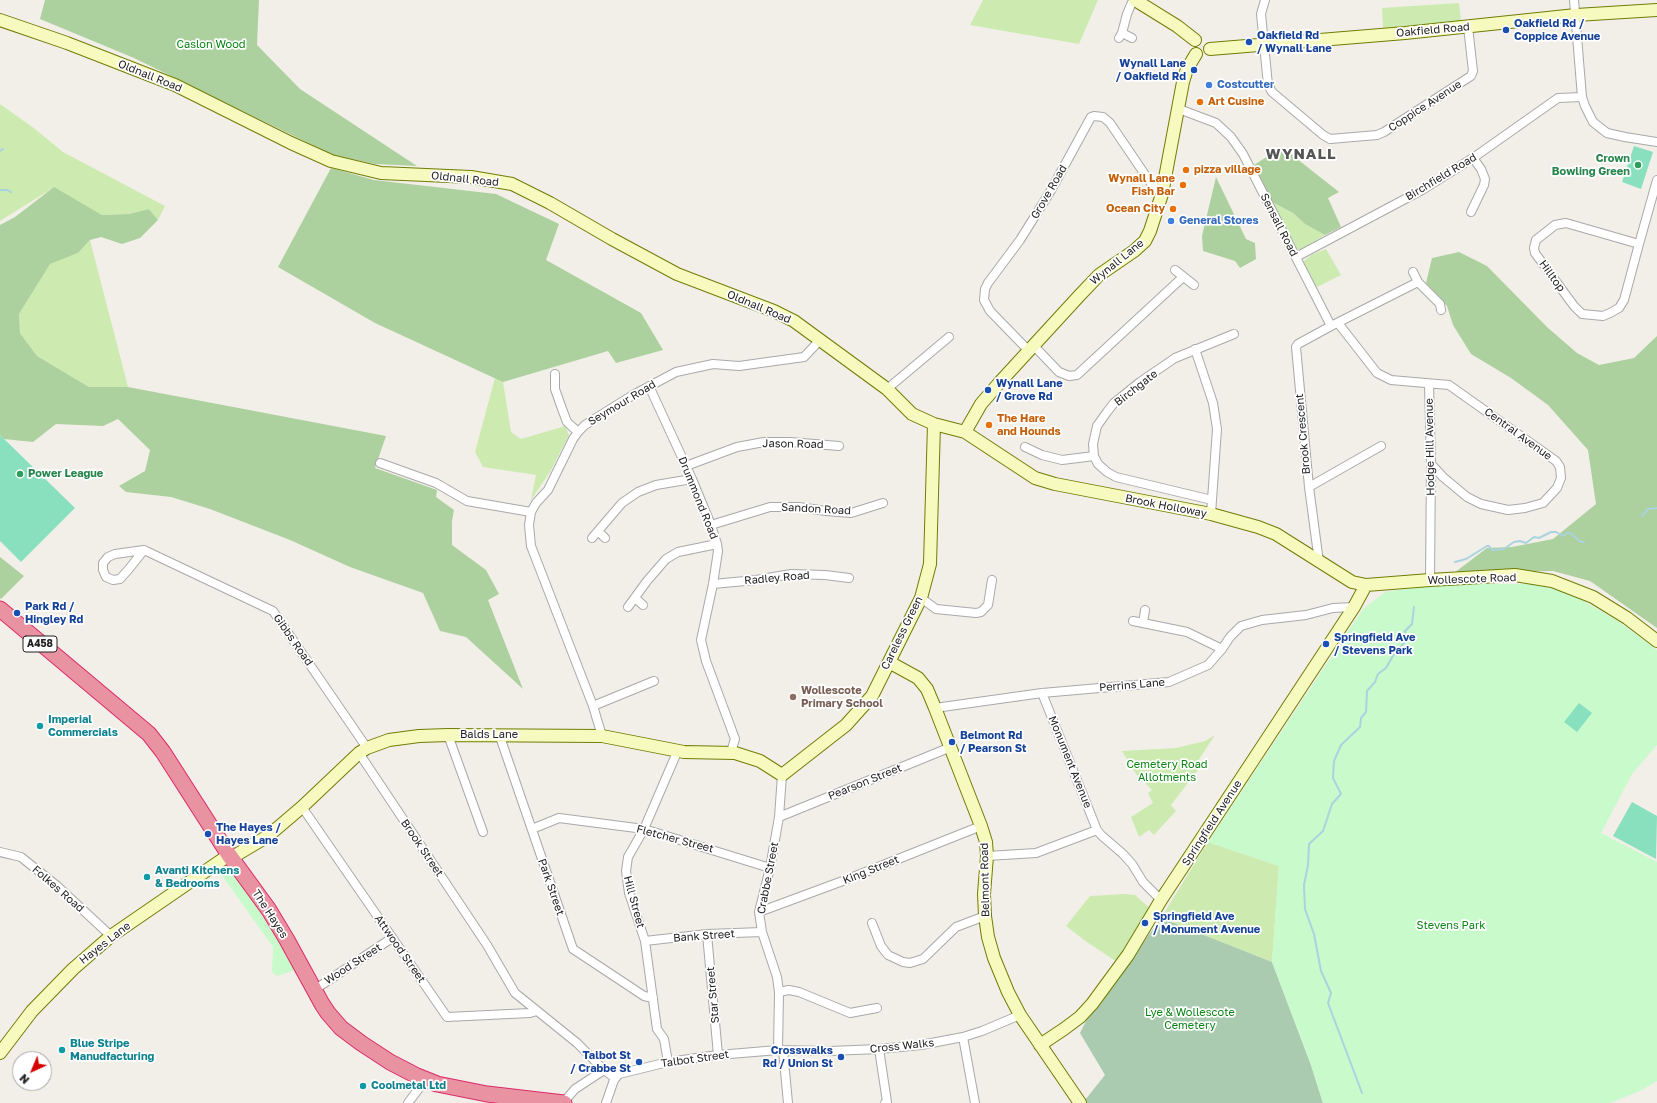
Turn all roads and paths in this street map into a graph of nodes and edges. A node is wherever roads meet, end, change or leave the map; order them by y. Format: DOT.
graph roads {
  1 [pos="1134,0"];
  2 [pos="1265,0"];
  3 [pos="1574,0"];
  4 [pos="1657,10"];
  5 [pos="1576,15"];
  6 [pos="0,20"];
  7 [pos="1468,27"];
  8 [pos="1132,38"];
  9 [pos="1195,40"];
  10 [pos="1265,46"];
  11 [pos="1210,49"];
  12 [pos="1196,54"];
  13 [pos="1582,97"];
  14 [pos="1179,109"];
  15 [pos="1657,142"];
  16 [pos="1473,158"];
  17 [pos="1657,180"];
  18 [pos="1162,194"];
  19 [pos="1471,212"];
  20 [pos="1639,244"];
  21 [pos="1296,257"];
  22 [pos="1175,270"];
  23 [pos="1413,272"];
  24 [pos="1183,277"];
  25 [pos="1418,282"];
  26 [pos="1194,285"];
  27 [pos="1441,310"];
  28 [pos="1334,324"];
  29 [pos="1234,334"];
  30 [pos="945,339"];
  31 [pos="820,340"];
  32 [pos="1031,348"];
  33 [pos="1195,349"];
  34 [pos="552,379"];
  35 [pos="1429,384"];
  36 [pos="649,386"];
  37 [pos="888,389"];
  38 [pos="934,424"];
  39 [pos="578,432"];
  40 [pos="965,432"];
  41 [pos="834,443"];
  42 [pos="1381,446"];
  43 [pos="1025,447"];
  44 [pos="1094,456"];
  45 [pos="380,463"];
  46 [pos="1431,464"];
  47 [pos="686,466"];
  48 [pos="692,479"];
  49 [pos="1309,487"];
  50 [pos="1212,500"];
  51 [pos="879,507"];
  52 [pos="531,512"];
  53 [pos="1211,514"];
  54 [pos="711,525"];
  55 [pos="598,531"];
  56 [pos="592,538"];
  57 [pos="605,538"];
  58 [pos="717,544"];
  59 [pos="144,550"];
  60 [pos="1319,562"];
  61 [pos="844,580"];
  62 [pos="992,580"];
  63 [pos="1430,580"];
  64 [pos="713,584"];
  65 [pos="1366,585"];
  66 [pos="635,598"];
  67 [pos="920,598"];
  68 [pos="643,605"];
  69 [pos="628,607"];
  70 [pos="1354,607"];
  71 [pos="0,609"];
  72 [pos="1145,610"];
  73 [pos="1133,621"];
  74 [pos="1143,623"];
  75 [pos="1657,641"];
  76 [pos="1222,649"];
  77 [pos="889,662"];
  78 [pos="654,681"];
  79 [pos="1042,693"];
  80 [pos="593,706"];
  81 [pos="935,708"];
  82 [pos="499,734"];
  83 [pos="448,735"];
  84 [pos="602,736"];
  85 [pos="951,747"];
  86 [pos="363,750"];
  87 [pos="678,750"];
  88 [pos="731,752"];
  89 [pos="782,775"];
  90 [pos="302,807"];
  91 [pos="779,817"];
  92 [pos="982,826"];
  93 [pos="532,829"];
  94 [pos="644,829"];
  95 [pos="1098,830"];
  96 [pos="482,832"];
  97 [pos="0,852"];
  98 [pos="987,856"];
  99 [pos="230,857"];
  100 [pos="770,868"];
  101 [pos="1161,900"];
  102 [pos="759,912"];
  103 [pos="985,916"];
  104 [pos="872,923"];
  105 [pos="762,932"];
  106 [pos="707,934"];
  107 [pos="111,936"];
  108 [pos="392,938"];
  109 [pos="645,941"];
  110 [pos="314,990"];
  111 [pos="779,992"];
  112 [pos="653,998"];
  113 [pos="877,1008"];
  114 [pos="537,1010"];
  115 [pos="1020,1015"];
  116 [pos="963,1037"];
  117 [pos="1040,1045"];
  118 [pos="879,1049"];
  119 [pos="781,1050"];
  120 [pos="0,1053"];
  121 [pos="718,1055"];
  122 [pos="668,1062"];
  123 [pos="604,1070"];
  124 [pos="615,1078"];
  125 [pos="426,1079"];
  126 [pos="487,1094"];
  127 [pos="408,1103"];
  128 [pos="520,1103"];
  129 [pos="563,1103"];
  130 [pos="606,1103"];
  131 [pos="788,1103"];
  132 [pos="885,1103"];
  133 [pos="975,1103"];
  134 [pos="1080,1103"];
  1 -- 8 [label="street"];
  1 -- 9 [label="street"];
  2 -- 10 [label="street"];
  3 -- 5 [label="street"];
  4 -- 5 [label="street, Oakfield Road"];
  5 -- 7 [label="street, Oakfield Road"];
  5 -- 13 [label="street"];
  6 -- 31 [label="street, Oldnall Road"];
  7 -- 10 [label="street, Oakfield Road"];
  7 -- 10 [label="street, Coppice Avenue"];
  9 -- 11 [label="street"];
  9 -- 12 [label="street"];
  10 -- 11 [label="street, Oakfield Road"];
  11 -- 12 [label="street"];
  12 -- 14 [label="street, Wynall Lane"];
  13 -- 15 [label="street"];
  13 -- 16 [label="street, Birchfield Road"];
  14 -- 18 [label="street, Wynall Lane"];
  14 -- 21 [label="street, Sensall Road"];
  16 -- 19 [label="street"];
  16 -- 21 [label="street, Birchfield Road"];
  17 -- 20 [label="street, Hilltop"];
  18 -- 32 [label="street, Wynall Lane"];
  18 -- 32 [label="street, Grove Road"];
  20 -- 20 [label="street, Hilltop"];
  21 -- 28 [label="street, Sensall Road"];
  22 -- 24 [label="street"];
  23 -- 25 [label="street"];
  24 -- 26 [label="street"];
  24 -- 32 [label="street"];
  25 -- 27 [label="street"];
  25 -- 28 [label="street"];
  28 -- 35 [label="street, Hodge Hill Avenue"];
  28 -- 49 [label="street, Brook Crescent"];
  29 -- 33 [label="street, Birchgate"];
  30 -- 37 [label="street"];
  31 -- 36 [label="street, Seymour Road"];
  31 -- 37 [label="street, Oldnall Road"];
  32 -- 40 [label="street, Wynall Lane"];
  33 -- 44 [label="street, Birchgate"];
  33 -- 50 [label="street"];
  34 -- 39 [label="street"];
  35 -- 46 [label="street, Hodge Hill Avenue"];
  35 -- 46 [label="street, Central Avenue"];
  36 -- 39 [label="street, Seymour Road"];
  36 -- 47 [label="street, Drummond Road"];
  37 -- 38 [label="street, Oldnall Road"];
  38 -- 40 [label="street, Oldnall Road"];
  38 -- 67 [label="street, Careless Green"];
  39 -- 52 [label="street, Seymour Road"];
  40 -- 53 [label="street, Brook Holloway"];
  41 -- 47 [label="street, Jason Road"];
  42 -- 49 [label="street"];
  43 -- 44 [label="street"];
  44 -- 50 [label="street"];
  45 -- 52 [label="street"];
  46 -- 63 [label="street, Hodge Hill Avenue"];
  47 -- 48 [label="street, Drummond Road"];
  48 -- 54 [label="street, Drummond Road"];
  48 -- 55 [label="street"];
  49 -- 60 [label="street, Brook Crescent"];
  50 -- 53 [label="street"];
  51 -- 54 [label="street, Sandon Road"];
  52 -- 80 [label="street"];
  53 -- 60 [label="street, Brook Holloway"];
  54 -- 58 [label="street, Drummond Road"];
  55 -- 56 [label="street"];
  55 -- 57 [label="street"];
  58 -- 64 [label="street, Drummond Road"];
  58 -- 66 [label="street"];
  59 -- 59 [label="street"];
  59 -- 86 [label="street, Gibbs Road"];
  60 -- 65 [label="street, Brook Holloway"];
  61 -- 64 [label="street, Radley Road"];
  62 -- 67 [label="street"];
  63 -- 65 [label="street, Wollescote Road"];
  63 -- 75 [label="street, Wollescote Road"];
  64 -- 88 [label="street, Drummond Road"];
  65 -- 70 [label="street, Springfield Avenue"];
  66 -- 68 [label="street"];
  66 -- 69 [label="street"];
  67 -- 77 [label="street, Careless Green"];
  70 -- 76 [label="street, Perrins Lane"];
  70 -- 101 [label="street, Springfield Avenue"];
  71 -- 99 [label="highway, The Hayes / A458"];
  72 -- 74 [label="street"];
  73 -- 74 [label="street"];
  74 -- 76 [label="street"];
  76 -- 79 [label="street, Perrins Lane"];
  77 -- 81 [label="street, Belmont Road"];
  77 -- 89 [label="street, Careless Green"];
  78 -- 80 [label="street"];
  79 -- 81 [label="street, Perrins Lane"];
  79 -- 95 [label="street, Monument Avenue"];
  80 -- 84 [label="street"];
  81 -- 85 [label="street, Belmont Road"];
  82 -- 83 [label="street, Balds Lane"];
  82 -- 84 [label="street, Balds Lane"];
  82 -- 93 [label="street, Park Street"];
  83 -- 86 [label="street, Balds Lane"];
  83 -- 96 [label="street"];
  84 -- 87 [label="street, Balds Lane"];
  85 -- 91 [label="street, Pearson Street"];
  85 -- 92 [label="street, Belmont Road"];
  86 -- 90 [label="street, Balds Lane"];
  86 -- 114 [label="street, Brook Street"];
  87 -- 88 [label="street, Balds Lane"];
  87 -- 94 [label="street, Hill Street"];
  88 -- 89 [label="street, Balds Lane"];
  89 -- 91 [label="street, Crabbe Street"];
  90 -- 99 [label="street, Balds Lane"];
  90 -- 108 [label="street, Attwood Street"];
  91 -- 100 [label="street, Crabbe Street"];
  92 -- 98 [label="street, Belmont Road"];
  92 -- 102 [label="street, King Street"];
  93 -- 94 [label="street, Fletcher Street"];
  93 -- 112 [label="street, Park Street"];
  94 -- 100 [label="street, Fletcher Street"];
  94 -- 109 [label="street, Hill Street"];
  95 -- 98 [label="street"];
  95 -- 101 [label="street, Monument Avenue"];
  97 -- 107 [label="street, Folkes Road"];
  98 -- 103 [label="street, Belmont Road"];
  99 -- 107 [label="street, Hayes Lane"];
  99 -- 110 [label="highway, The Hayes / A458"];
  100 -- 102 [label="street, Crabbe Street"];
  101 -- 117 [label="street, Springfield Avenue"];
  102 -- 105 [label="street, Crabbe Street"];
  103 -- 104 [label="street"];
  103 -- 115 [label="street, Belmont Road"];
  105 -- 106 [label="street, Bank Street"];
  105 -- 111 [label="street, Crabbe Street"];
  106 -- 109 [label="street, Bank Street"];
  106 -- 121 [label="street, Star Street"];
  107 -- 120 [label="street, Hayes Lane"];
  108 -- 110 [label="street, Wood Street"];
  108 -- 114 [label="street, Attwood Street"];
  109 -- 112 [label="street, Hill Street"];
  110 -- 125 [label="highway, The Hayes / A458"];
  111 -- 113 [label="street"];
  111 -- 119 [label="street, Crabbe Street"];
  112 -- 122 [label="street, Hill Street"];
  114 -- 123 [label="street, Brook Street"];
  115 -- 116 [label="street, Cross Walks"];
  115 -- 117 [label="street, Belmont Road"];
  116 -- 118 [label="street, Cross Walks"];
  116 -- 133 [label="street"];
  117 -- 134 [label="street, Belmont Road"];
  118 -- 119 [label="street, Cross Walks"];
  118 -- 132 [label="street"];
  119 -- 121 [label="street, Talbot Street"];
  119 -- 131 [label="street, Crabbe Street"];
  121 -- 122 [label="street, Talbot Street"];
  122 -- 124 [label="street, Talbot Street"];
  123 -- 124 [label="street, Brook Street"];
  123 -- 129 [label="street"];
  124 -- 130 [label="street"];
  125 -- 126 [label="highway, A458"];
  125 -- 127 [label="street"];
  126 -- 128 [label="highway, A458"];
  126 -- 129 [label="highway, A458"];
}
